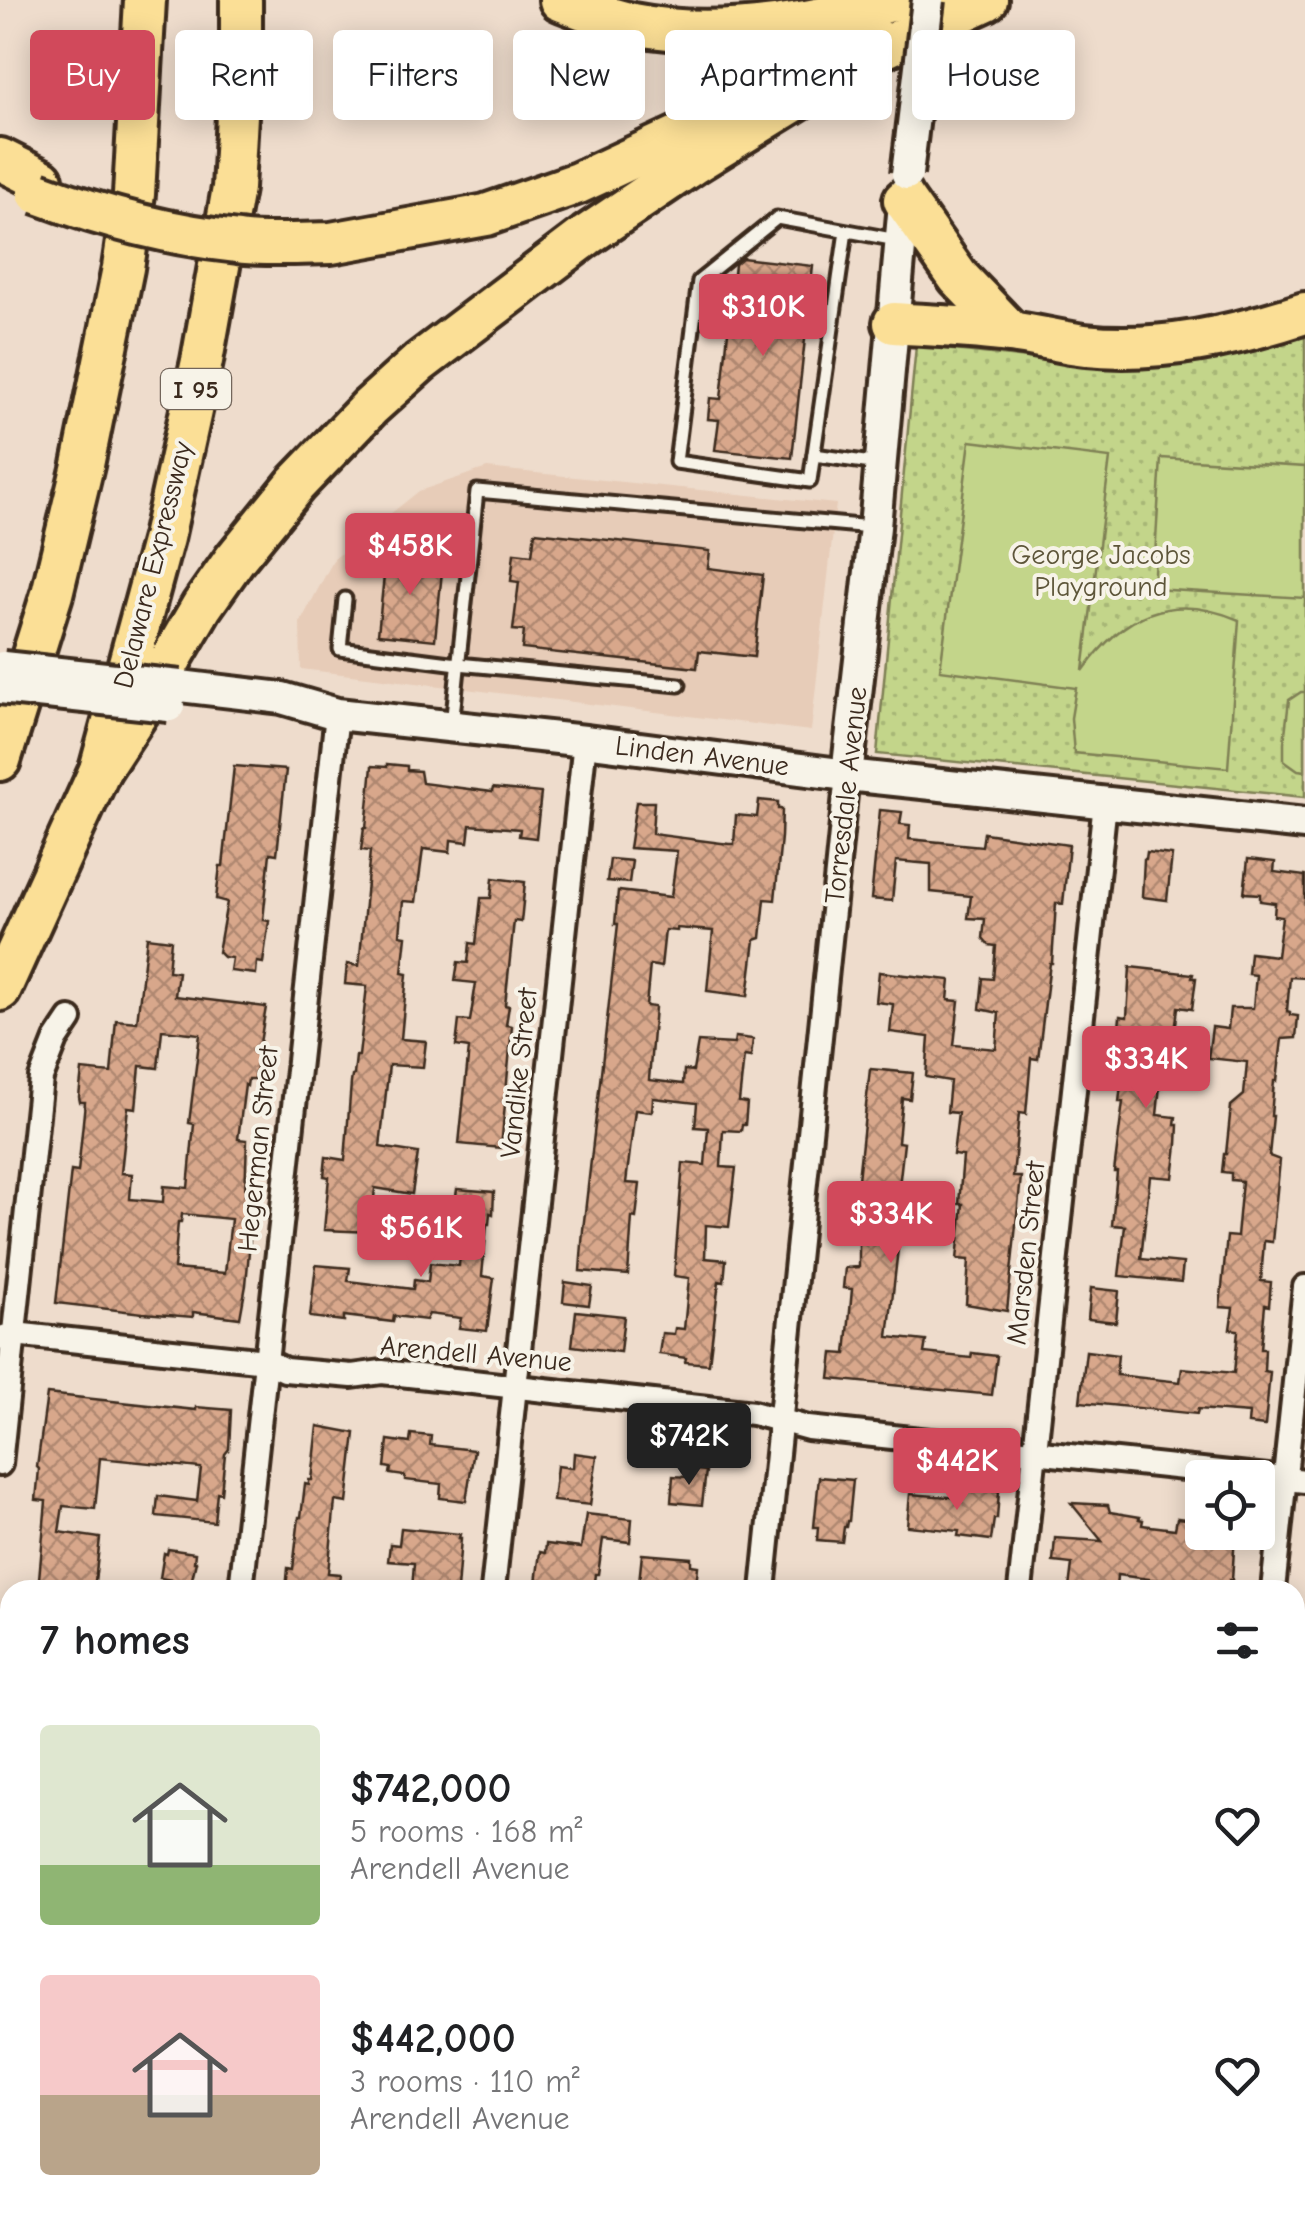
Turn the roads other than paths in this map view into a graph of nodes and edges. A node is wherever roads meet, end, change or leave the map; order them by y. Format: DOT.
graph roads {
  1 [pos="144,0"];
  2 [pos="241,0"];
  3 [pos="560,0"];
  4 [pos="894,0"];
  5 [pos="930,0"];
  6 [pos="986,0"];
  7 [pos="892,45"];
  8 [pos="715,120"];
  9 [pos="764,120"];
  10 [pos="0,159"];
  11 [pos="0,176"];
  12 [pos="40,187"];
  13 [pos="905,187"];
  14 [pos="846,231"];
  15 [pos="294,233"];
  16 [pos="901,241"];
  17 [pos="1305,313"];
  18 [pos="894,324"];
  19 [pos="1011,332"];
  20 [pos="814,455"];
  21 [pos="881,464"];
  22 [pos="875,527"];
  23 [pos="345,600"];
  24 [pos="458,664"];
  25 [pos="1,674"];
  26 [pos="679,685"];
  27 [pos="337,714"];
  28 [pos="451,727"];
  29 [pos="585,741"];
  30 [pos="0,760"];
  31 [pos="100,770"];
  32 [pos="847,776"];
  33 [pos="1105,803"];
  34 [pos="1305,824"];
  35 [pos="0,990"];
  36 [pos="70,1019"];
  37 [pos="1305,1287"];
  38 [pos="7,1336"];
  39 [pos="266,1360"];
  40 [pos="515,1386"];
  41 [pos="779,1420"];
  42 [pos="1035,1452"];
  43 [pos="0,1464"];
  44 [pos="1295,1480"];
  45 [pos="242,1580"];
  46 [pos="494,1580"];
  47 [pos="763,1580"];
  48 [pos="1021,1580"];
  49 [pos="1274,1580"];
  1 -- 30 [label="highway"];
  2 -- 31 [label="highway, Delaware Expressway / I 95"];
  3 -- 4 [label="highway"];
  5 -- 13 [label="street, Torresdale Avenue, bridge"];
  5 -- 15 [label="highway"];
  6 -- 7 [label="highway"];
  8 -- 15 [label="highway"];
  9 -- 31 [label="highway"];
  10 -- 12 [label="highway"];
  11 -- 12 [label="highway"];
  12 -- 15 [label="highway, bridge"];
  13 -- 16 [label="street, Torresdale Avenue"];
  13 -- 19 [label="highway"];
  14 -- 16 [label="lane"];
  14 -- 20 [label="lane"];
  14 -- 20 [label="lane"];
  16 -- 18 [label="street, Torresdale Avenue"];
  17 -- 19 [label="highway"];
  18 -- 19 [label="highway"];
  18 -- 21 [label="street, Torresdale Avenue"];
  20 -- 21 [label="lane"];
  21 -- 22 [label="street, Torresdale Avenue"];
  22 -- 24 [label="lane"];
  22 -- 32 [label="street, Torresdale Avenue"];
  23 -- 24 [label="lane"];
  24 -- 26 [label="lane"];
  24 -- 28 [label="lane"];
  25 -- 27 [label="street, Linden Avenue, bridge"];
  27 -- 28 [label="street, Linden Avenue"];
  27 -- 39 [label="street, Hegerman Street"];
  28 -- 29 [label="street, Linden Avenue"];
  29 -- 32 [label="street, Linden Avenue"];
  29 -- 40 [label="street, Vandike Street"];
  31 -- 35 [label="highway, Delaware Expressway / I 95"];
  32 -- 33 [label="street, Linden Avenue"];
  32 -- 41 [label="street, Torresdale Avenue"];
  33 -- 34 [label="street, Linden Avenue"];
  33 -- 42 [label="street, Marsden Street"];
  36 -- 38 [label="street"];
  37 -- 44 [label="street"];
  38 -- 39 [label="street, Arendell Avenue"];
  38 -- 43 [label="street"];
  39 -- 40 [label="street, Arendell Avenue"];
  39 -- 45 [label="street, Hegerman Street"];
  40 -- 41 [label="street, Arendell Avenue"];
  40 -- 46 [label="street, Vandike Street"];
  41 -- 42 [label="street, Arendell Avenue"];
  41 -- 47 [label="street, Torresdale Avenue"];
  42 -- 44 [label="street, Arendell Avenue"];
  42 -- 48 [label="street, Marsden Street"];
  44 -- 49 [label="street"];
}
